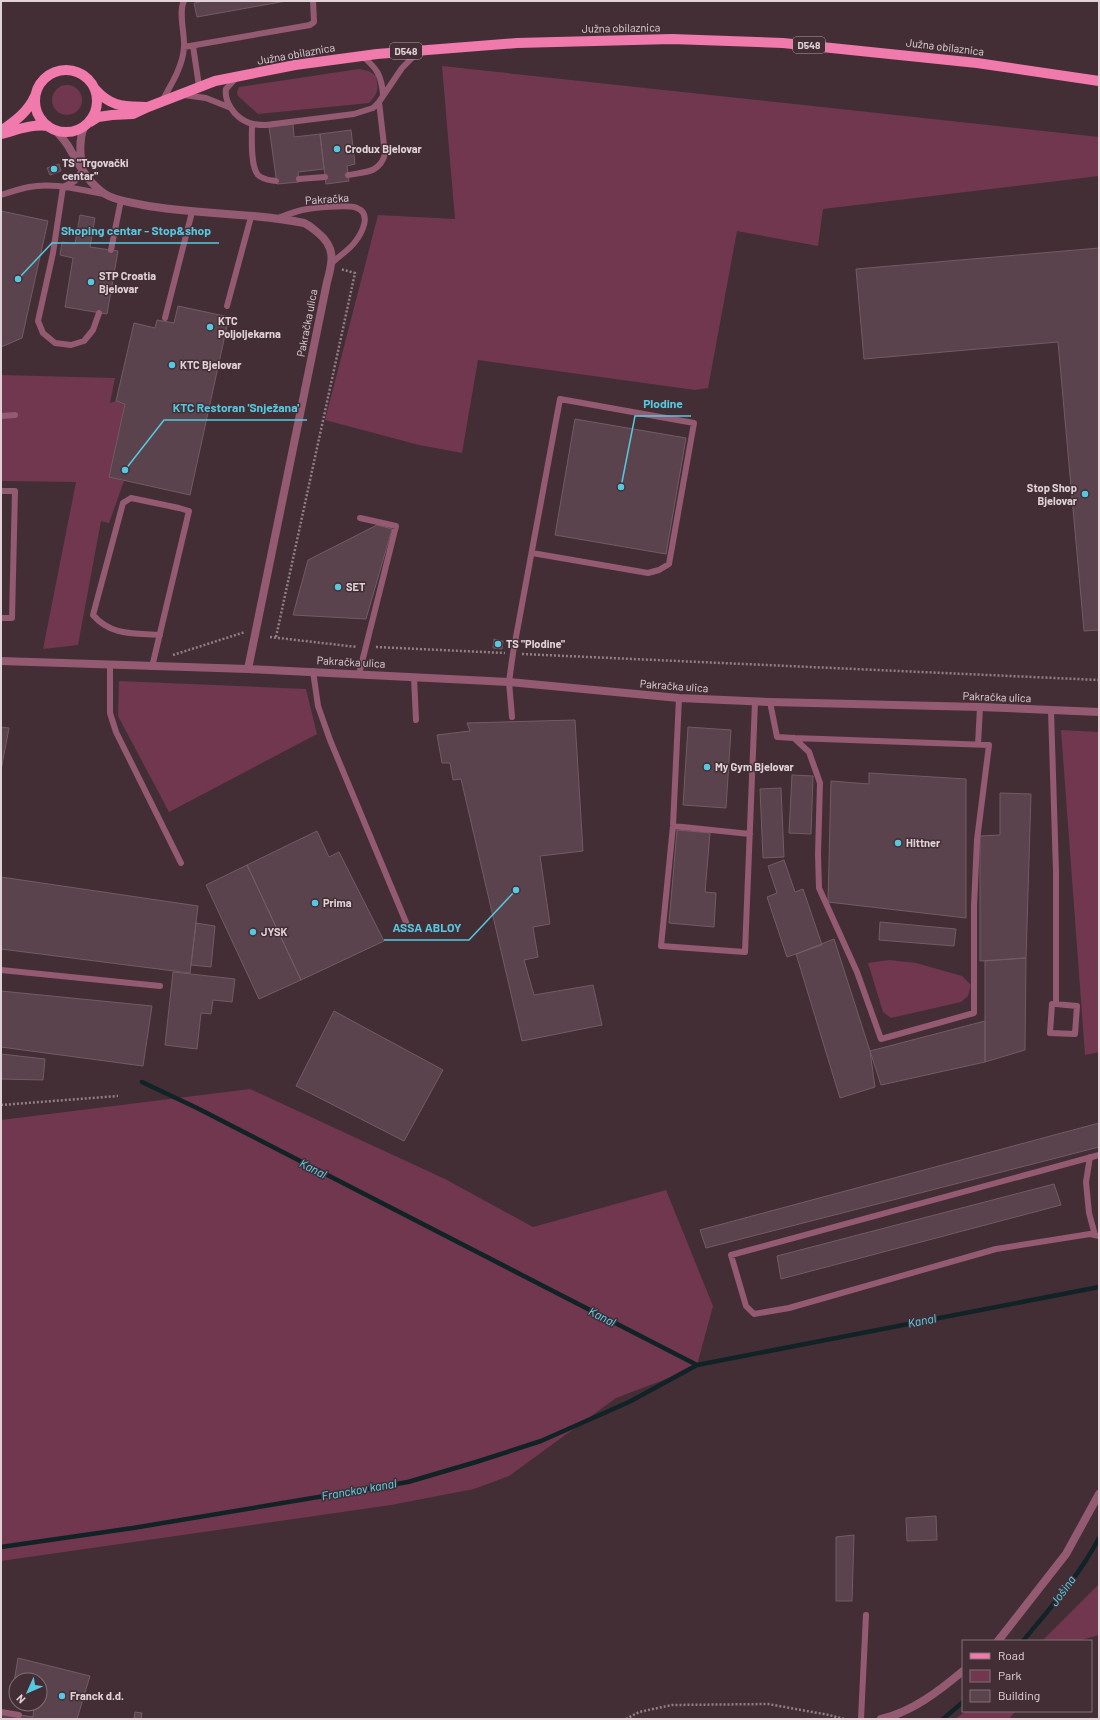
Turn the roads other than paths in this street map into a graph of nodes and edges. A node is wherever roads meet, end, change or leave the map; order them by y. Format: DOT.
graph roads {
  1 [pos="184,1"];
  2 [pos="313,1"];
  3 [pos="193,46"];
  4 [pos="184,47"];
  5 [pos="426,50"];
  6 [pos="362,56"];
  7 [pos="238,77"];
  8 [pos="1099,81"];
  9 [pos="200,86"];
  10 [pos="95,89"];
  11 [pos="36,94"];
  12 [pos="178,94"];
  13 [pos="383,96"];
  14 [pos="162,101"];
  15 [pos="379,102"];
  16 [pos="148,106"];
  17 [pos="232,109"];
  18 [pos="87,124"];
  19 [pos="252,124"];
  20 [pos="51,128"];
  21 [pos="1,131"];
  22 [pos="1,134"];
  23 [pos="82,170"];
  24 [pos="348,176"];
  25 [pos="325,177"];
  26 [pos="299,179"];
  27 [pos="276,181"];
  28 [pos="63,187"];
  29 [pos="1,195"];
  30 [pos="106,195"];
  31 [pos="121,200"];
  32 [pos="192,212"];
  33 [pos="252,216"];
  34 [pos="276,218"];
  35 [pos="111,250"];
  36 [pos="332,263"];
  37 [pos="227,306"];
  38 [pos="99,313"];
  39 [pos="165,318"];
  40 [pos="15,415"];
  41 [pos="1,416"];
  42 [pos="1,491"];
  43 [pos="360,518"];
  44 [pos="532,553"];
  45 [pos="1,618"];
  46 [pos="160,635"];
  47 [pos="1,661"];
  48 [pos="110,665"];
  49 [pos="152,667"];
  50 [pos="248,669"];
  51 [pos="313,672"];
  52 [pos="359,674"];
  53 [pos="414,677"];
  54 [pos="509,682"];
  55 [pos="679,698"];
  56 [pos="755,702"];
  57 [pos="770,702"];
  58 [pos="980,707"];
  59 [pos="1051,710"];
  60 [pos="1099,712"];
  61 [pos="512,717"];
  62 [pos="416,720"];
  63 [pos="794,738"];
  64 [pos="978,745"];
  65 [pos="674,826"];
  66 [pos="750,834"];
  67 [pos="181,863"];
  68 [pos="408,927"];
  69 [pos="1,970"];
  70 [pos="160,986"];
  71 [pos="1056,1004"];
  72 [pos="1099,1155"];
  73 [pos="1090,1157"];
  74 [pos="1097,1236"];
  75 [pos="1099,1494"];
  76 [pos="866,1615"];
  77 [pos="999,1640"];
  78 [pos="962,1672"];
  79 [pos="1,1712"];
  80 [pos="19,1714"];
  81 [pos="861,1719"];
  82 [pos="881,1719"];
  1 -- 4 [label="lane"];
  2 -- 3 [label="lane"];
  3 -- 4 [label="lane"];
  3 -- 9 [label="lane"];
  4 -- 14 [label="lane"];
  5 -- 6 [label="main road, Južna obilaznica / D548"];
  5 -- 8 [label="main road, Južna obilaznica / D548"];
  5 -- 13 [label="lane"];
  6 -- 7 [label="main road, Južna obilaznica / D548"];
  6 -- 13 [label="lane"];
  7 -- 9 [label="main road, Južna obilaznica / D548"];
  7 -- 17 [label="lane"];
  9 -- 12 [label="main road, Južna obilaznica / D548"];
  10 -- 11 [label="main road, D548"];
  10 -- 16 [label="main road, Južna obilaznica / D548"];
  10 -- 18 [label="main road"];
  11 -- 20 [label="main road"];
  11 -- 21 [label="main road, D548"];
  12 -- 14 [label="main road, Južna obilaznica / D548"];
  12 -- 17 [label="lane"];
  13 -- 15 [label="lane"];
  14 -- 16 [label="main road, Južna obilaznica / D548"];
  15 -- 19 [label="lane"];
  15 -- 24 [label="lane"];
  16 -- 18 [label="main road, Južna obilaznica / D548"];
  17 -- 19 [label="lane"];
  18 -- 20 [label="main road, D548"];
  18 -- 23 [label="street"];
  19 -- 27 [label="lane"];
  20 -- 22 [label="main road, D548"];
  20 -- 23 [label="street, Pakračka ulica"];
  23 -- 28 [label="lane"];
  23 -- 30 [label="street, Pakračka ulica"];
  25 -- 26 [label="lane"];
  28 -- 29 [label="lane"];
  28 -- 30 [label="lane"];
  28 -- 38 [label="lane"];
  30 -- 31 [label="street, Pakračka ulica"];
  31 -- 32 [label="street, Pakračka ulica"];
  31 -- 35 [label="lane"];
  32 -- 33 [label="street, Pakračka ulica"];
  32 -- 39 [label="lane"];
  33 -- 34 [label="street, Pakračka ulica"];
  33 -- 37 [label="lane"];
  34 -- 36 [label="street, Pakračka ulica"];
  34 -- 36 [label="lane, Pakračka"];
  36 -- 50 [label="street, Pakračka ulica"];
  40 -- 41 [label="lane"];
  42 -- 45 [label="lane"];
  43 -- 52 [label="lane"];
  44 -- 44 [label="lane"];
  44 -- 54 [label="lane"];
  46 -- 46 [label="lane"];
  46 -- 49 [label="lane"];
  47 -- 48 [label="street, Pakračka ulica"];
  48 -- 49 [label="street, Pakračka ulica"];
  48 -- 67 [label="lane"];
  49 -- 50 [label="street, Pakračka ulica"];
  50 -- 51 [label="street, Pakračka ulica"];
  51 -- 52 [label="street, Pakračka ulica"];
  51 -- 68 [label="lane"];
  52 -- 53 [label="street, Pakračka ulica"];
  53 -- 54 [label="street, Pakračka ulica"];
  53 -- 62 [label="lane"];
  54 -- 55 [label="street, Pakračka ulica"];
  54 -- 61 [label="lane"];
  55 -- 56 [label="street, Pakračka ulica"];
  55 -- 65 [label="lane"];
  56 -- 57 [label="street, Pakračka ulica"];
  56 -- 66 [label="lane"];
  57 -- 58 [label="street, Pakračka ulica"];
  57 -- 63 [label="lane"];
  58 -- 59 [label="street, Pakračka ulica"];
  58 -- 64 [label="lane"];
  59 -- 60 [label="street, Pakračka ulica"];
  59 -- 71 [label="lane"];
  63 -- 64 [label="lane"];
  63 -- 64 [label="lane"];
  65 -- 66 [label="lane"];
  65 -- 66 [label="lane"];
  69 -- 70 [label="lane"];
  71 -- 71 [label="lane"];
  72 -- 73 [label="lane"];
  73 -- 74 [label="lane"];
  73 -- 74 [label="lane"];
  75 -- 77 [label="street"];
  76 -- 81 [label="lane"];
  78 -- 82 [label="street"];
  79 -- 80 [label="lane"];
}
